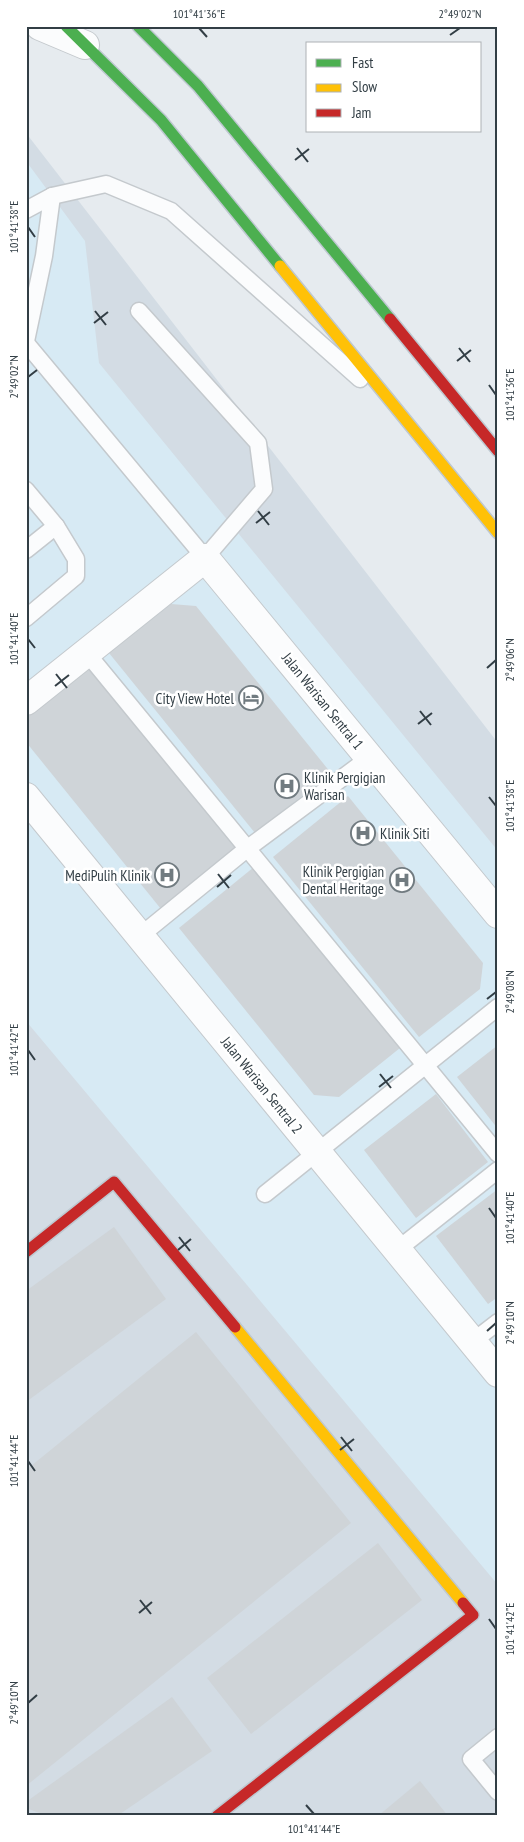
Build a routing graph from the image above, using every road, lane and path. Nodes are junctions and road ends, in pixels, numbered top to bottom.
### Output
1 (40, 26) edge
2 (138, 26) edge
3 (76, 35) edge
4 (52, 196) junction
5 (26, 210) edge
6 (139, 311) dead end
7 (26, 342) edge
8 (410, 424) junction
9 (498, 451) edge
10 (26, 490) edge
11 (56, 526) junction
12 (498, 533) edge
13 (26, 550) edge
14 (205, 558) junction
15 (26, 618) edge
16 (86, 652) junction
17 (26, 701) edge
18 (369, 758) junction
19 (26, 797) edge
20 (248, 848) junction
21 (498, 914) edge
22 (140, 936) junction
23 (498, 1007) edge
24 (426, 1065) junction
25 (316, 1152) junction
26 (498, 1154) edge
27 (498, 1170) edge
28 (264, 1194) dead end
29 (397, 1250) junction
30 (26, 1252) edge
31 (498, 1322) edge
32 (472, 1342) junction
33 (498, 1373) edge
34 (498, 1737) edge
35 (498, 1792) edge
36 (217, 1816) edge

1 - 3 street
2 - 9 main road
3 - 8 main road
4 - 5 lane
4 - 7 lane
4 - 8 lane
6 - 14 lane
7 - 14 lane
8 - 12 main road
10 - 11 lane
11 - 13 lane
11 - 15 lane
14 - 16 street
14 - 18 street, Jalan Warisan Sentral 1
16 - 17 street
16 - 20 lane
18 - 20 lane
18 - 21 street, Jalan Warisan Sentral 1
19 - 22 street, Jalan Warisan Sentral 2
20 - 22 lane
20 - 24 lane
22 - 25 street, Jalan Warisan Sentral 2
23 - 24 lane
24 - 25 lane
24 - 26 lane
25 - 28 lane
25 - 29 street, Jalan Warisan Sentral 2
27 - 29 lane
29 - 32 street, Jalan Warisan Sentral 2
30 - 36 main road
31 - 32 lane
32 - 33 street, Jalan Warisan Sentral 2
34 - 35 lane

